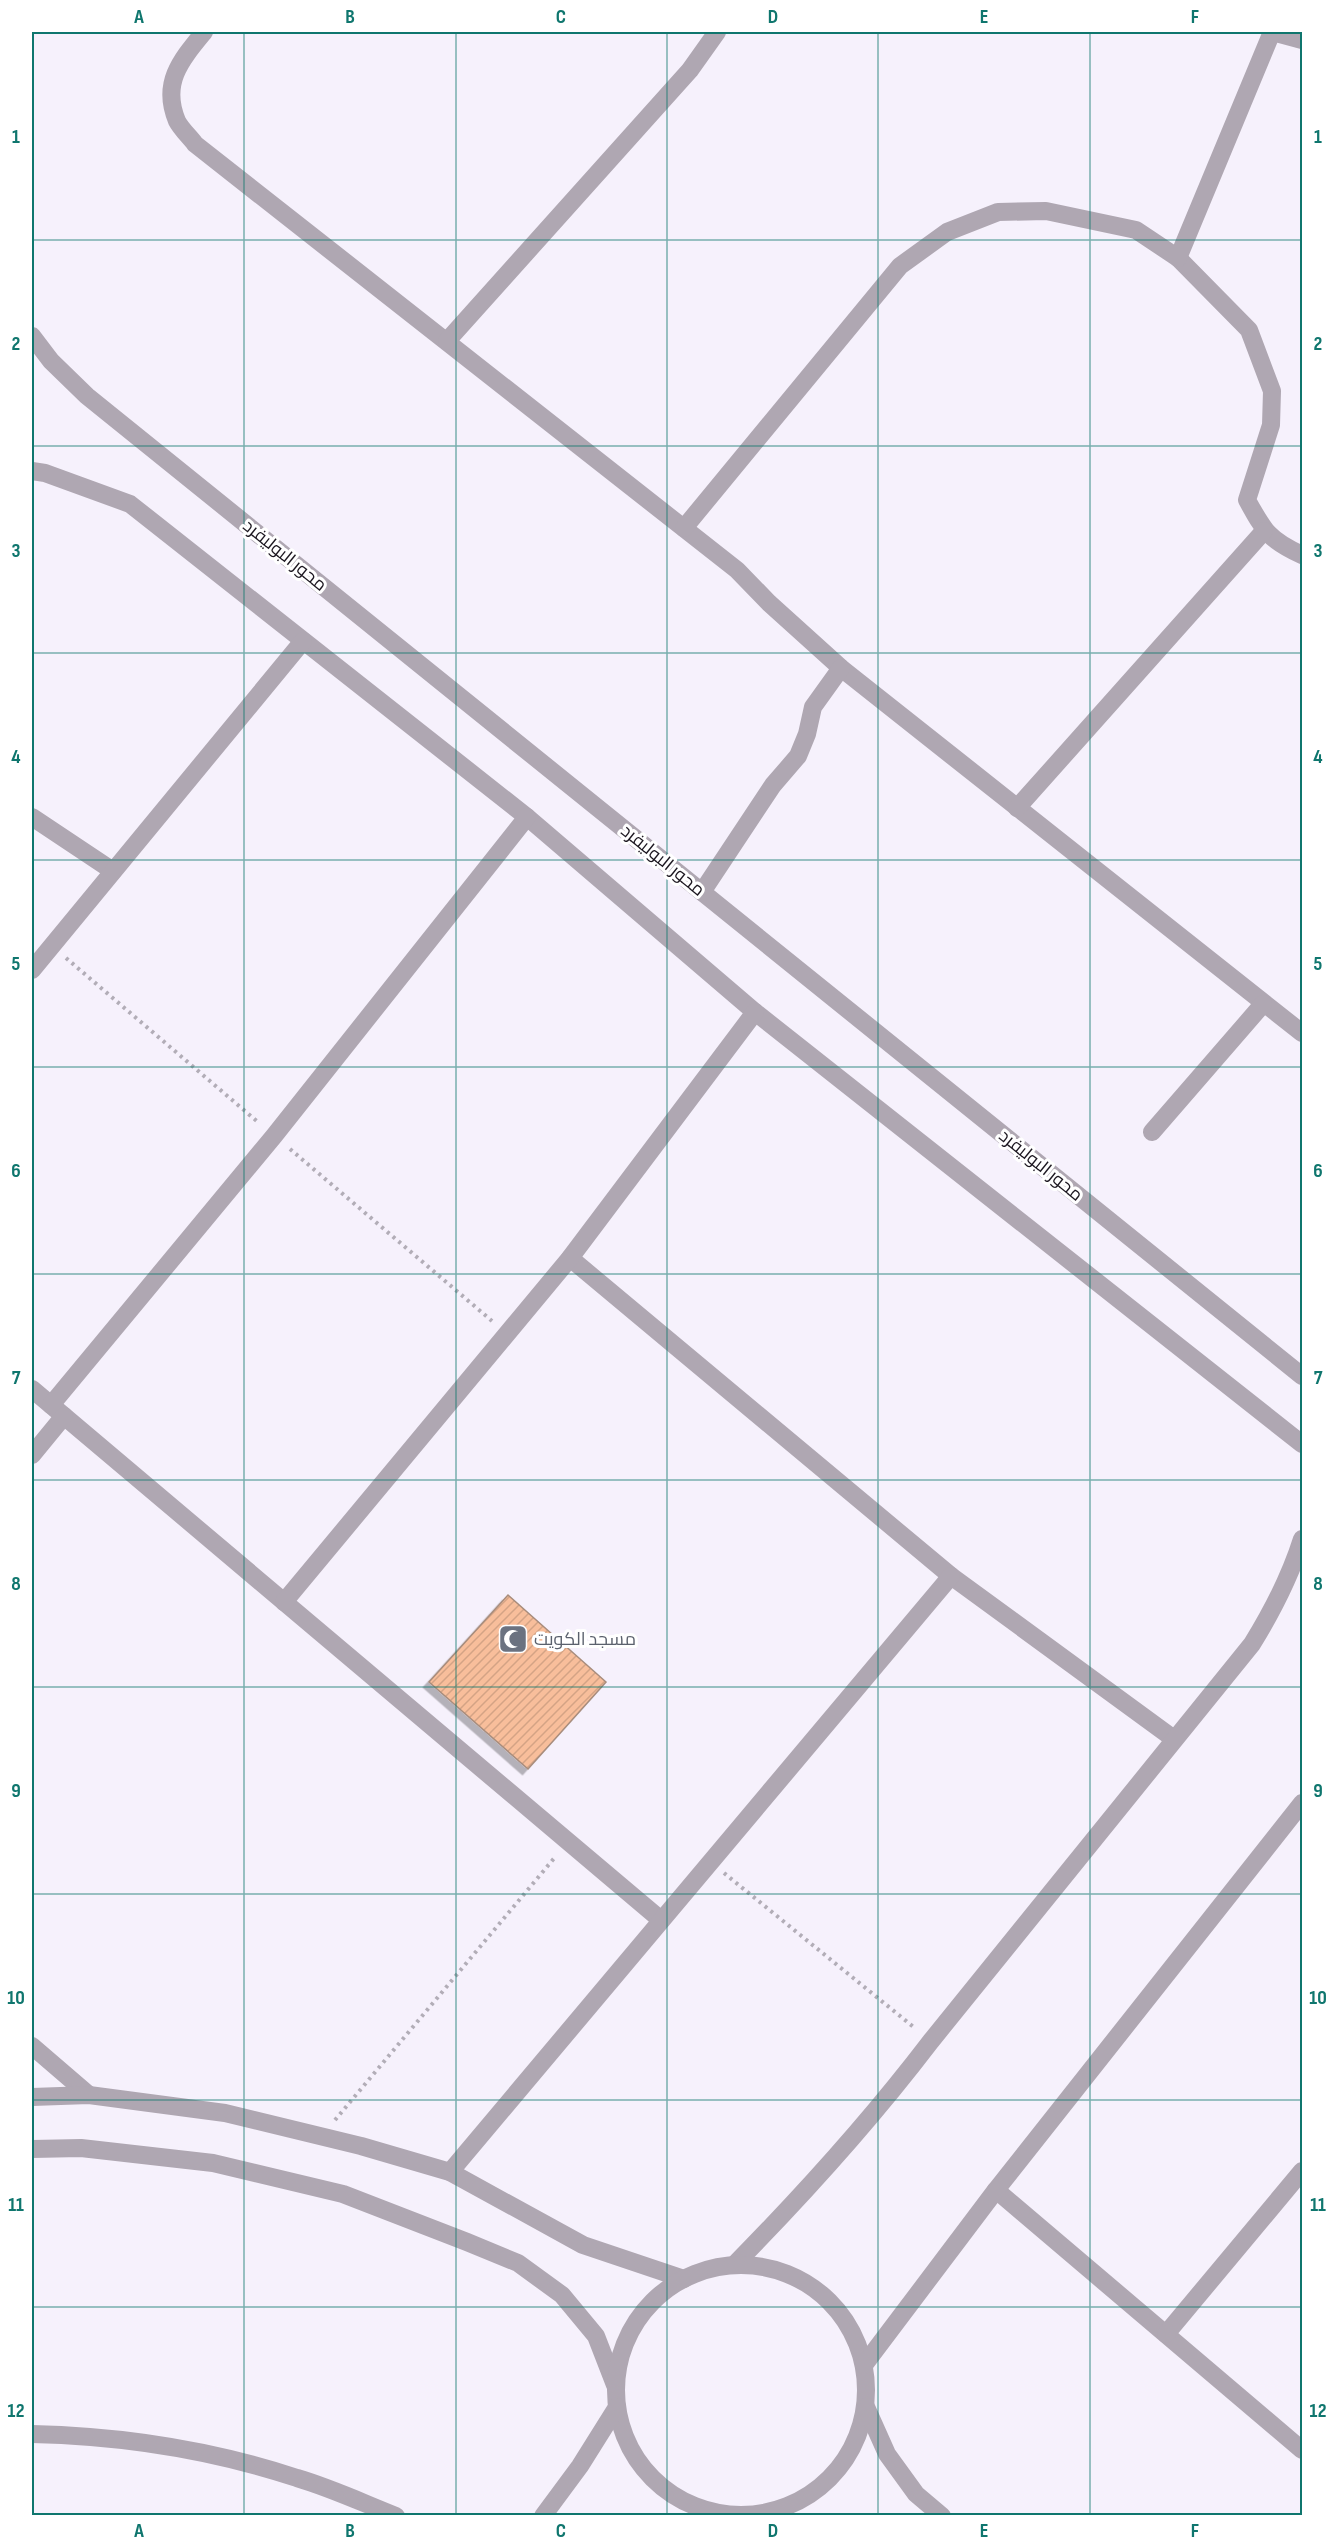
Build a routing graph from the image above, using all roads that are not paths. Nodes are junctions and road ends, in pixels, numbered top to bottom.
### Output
1 (204, 32) edge
2 (717, 32) edge
3 (1272, 32) edge
4 (1302, 40) edge
5 (1178, 258) junction
6 (32, 336) edge
7 (447, 341) junction
8 (32, 471) edge
9 (684, 528) junction
10 (1264, 531) junction
11 (1302, 555) edge
12 (303, 641) junction
13 (841, 668) junction
14 (1017, 808) junction
15 (32, 817) edge
16 (527, 817) junction
17 (113, 871) junction
18 (702, 892) junction
19 (32, 970) edge
20 (1263, 1004) junction
21 (755, 1012) junction
22 (1302, 1033) edge
23 (1152, 1132) dead end
24 (570, 1258) junction
25 (1302, 1376) edge
26 (32, 1389) edge
27 (58, 1410) junction
28 (1302, 1444) edge
29 (32, 1455) edge
30 (1302, 1539) edge
31 (951, 1576) junction
32 (284, 1602) junction
33 (1174, 1739) junction
34 (1299, 1815) edge
35 (661, 1920) junction
36 (32, 2046) edge
37 (89, 2095) junction
38 (32, 2097) edge
39 (32, 2149) edge
40 (1302, 2171) edge
41 (450, 2172) junction
42 (996, 2190) junction
43 (734, 2265) junction
44 (684, 2279) junction
45 (1166, 2334) junction
46 (864, 2365) junction
47 (616, 2385) junction
48 (616, 2407) junction
49 (866, 2408) junction
50 (32, 2434) edge
51 (1302, 2450) edge
52 (774, 2514) edge
53 (737, 2515) edge
54 (396, 2516) edge
55 (543, 2516) edge
56 (942, 2516) edge

1 - 7 street
2 - 7 street
3 - 4 street
3 - 5 street
5 - 9 street
5 - 10 street
6 - 18 street, محور البوليفرد
7 - 9 street
8 - 12 street
9 - 13 street
10 - 11 street
10 - 14 street
12 - 16 street
12 - 17 street
13 - 14 street
13 - 18 street
14 - 20 street
15 - 17 street
16 - 21 street
16 - 27 street
17 - 19 street
18 - 25 street, محور البوليفرد
20 - 22 street
20 - 23 street
21 - 24 street
21 - 28 street
24 - 31 street
24 - 32 street
26 - 27 street
27 - 29 street
27 - 32 street
30 - 33 street
31 - 33 street
31 - 35 street
32 - 35 street
33 - 43 street
34 - 42 street
35 - 41 street
36 - 37 street
37 - 38 street
37 - 41 street
39 - 47 street
40 - 45 street
41 - 44 street
42 - 45 street
42 - 46 street
43 - 44 street
43 - 46 street
44 - 47 street
45 - 51 street
46 - 49 street
47 - 48 street
48 - 53 street
48 - 55 street
49 - 52 street
49 - 56 street
50 - 54 street
52 - 53 street

